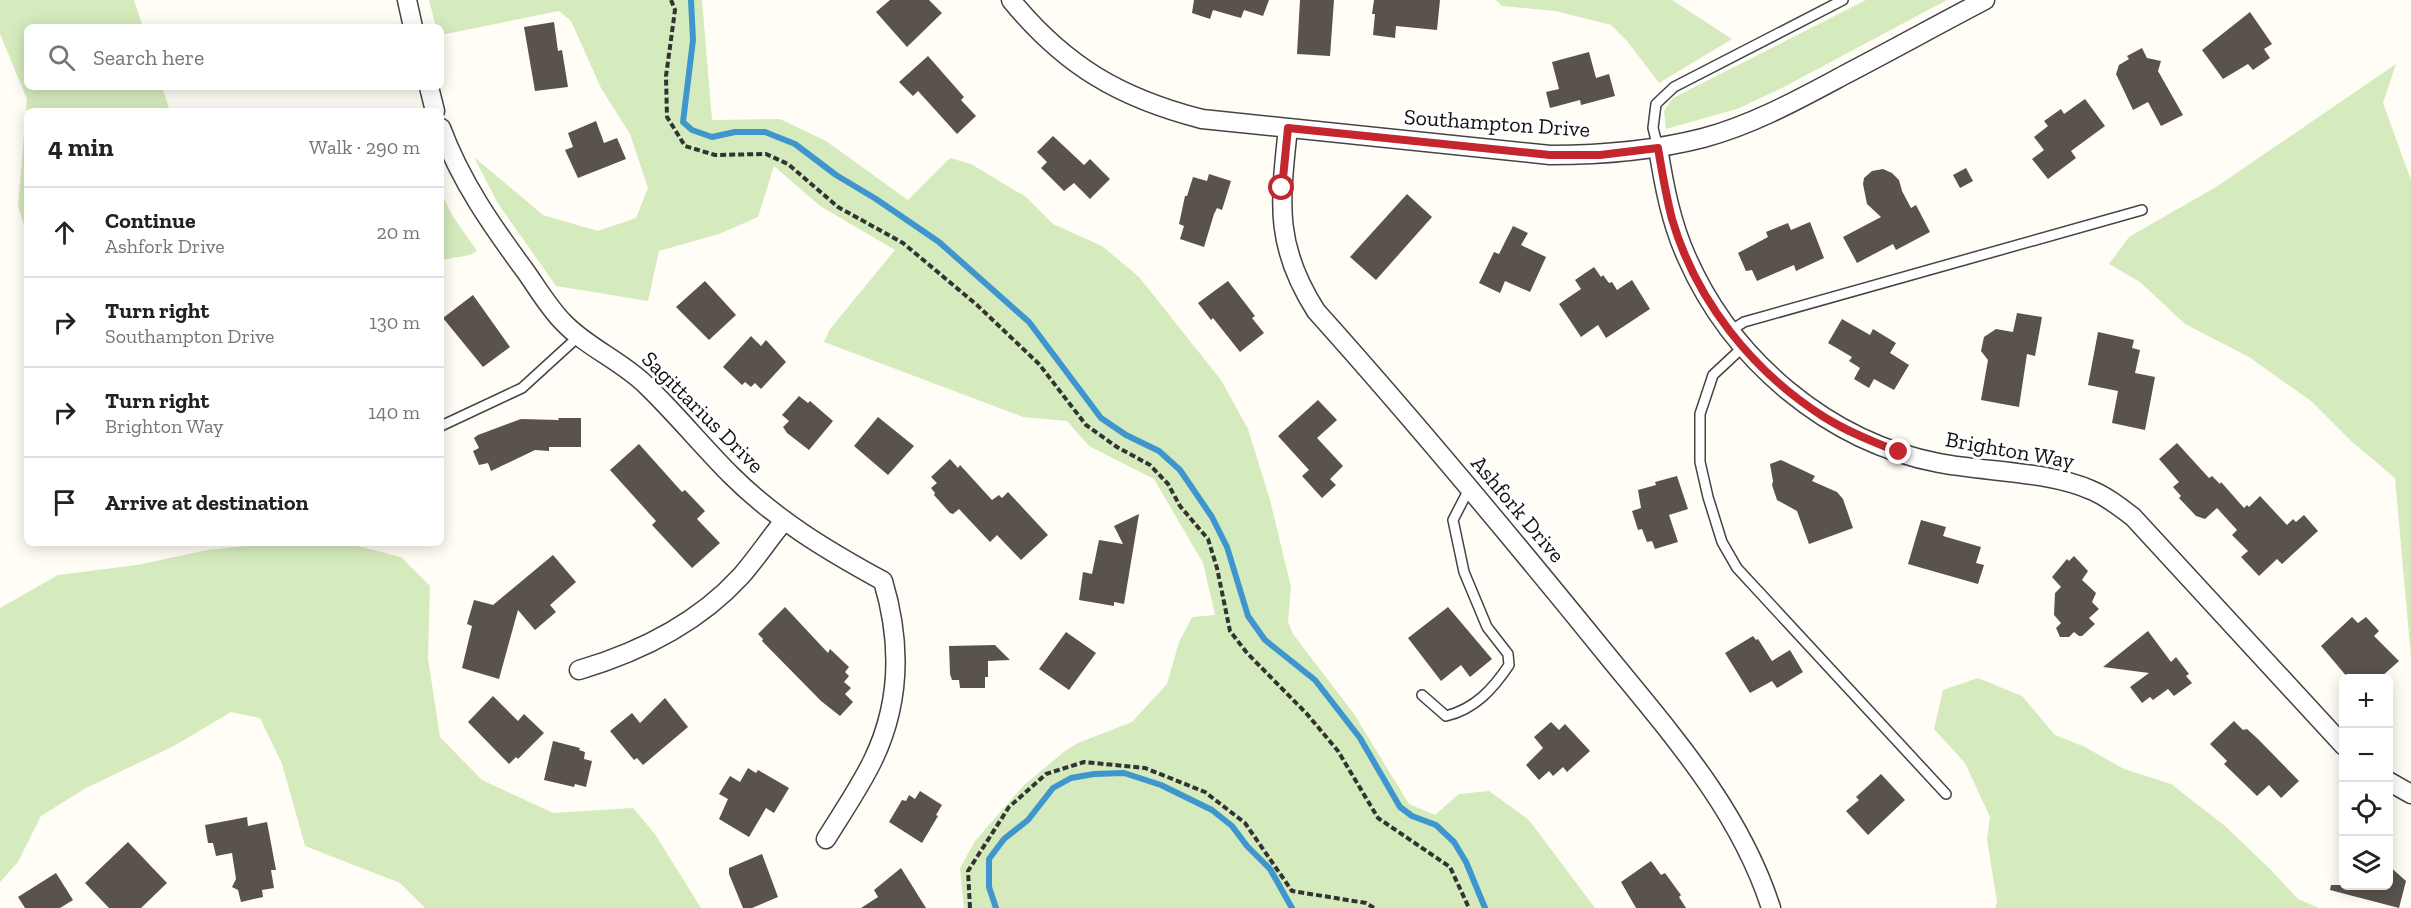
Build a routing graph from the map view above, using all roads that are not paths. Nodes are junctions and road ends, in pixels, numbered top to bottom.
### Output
1 (407, 0) edge
2 (1011, 0) edge
3 (1843, 0) edge
4 (1985, 0) edge
5 (413, 24) edge
6 (430, 90) edge
7 (434, 108) edge
8 (1288, 128) junction
9 (444, 136) edge
10 (1658, 148) junction
11 (2142, 210) dead end
12 (1730, 331) junction
13 (579, 336) junction
14 (1743, 347) junction
15 (444, 425) edge
16 (1470, 487) junction
17 (784, 521) junction
18 (579, 670) dead end
19 (1422, 695) dead end
20 (2339, 742) edge
21 (2390, 782) edge
22 (1946, 794) dead end
23 (2411, 794) edge
24 (826, 839) dead end
25 (1771, 908) edge

1 - 5 street
2 - 8 street, Southampton Drive
3 - 10 lane
4 - 10 street, Southampton Drive
6 - 7 street
8 - 10 street, Southampton Drive
8 - 16 street, Ashfork Drive
9 - 13 street, Sagittarius Drive
10 - 12 street, Brighton Way
11 - 12 lane
12 - 14 street, Brighton Way
13 - 15 lane
13 - 17 street, Sagittarius Drive
14 - 20 street, Brighton Way
14 - 22 lane
16 - 19 lane
16 - 25 street, Ashfork Drive
17 - 18 street
17 - 24 street, Sagittarius Drive
21 - 23 street

